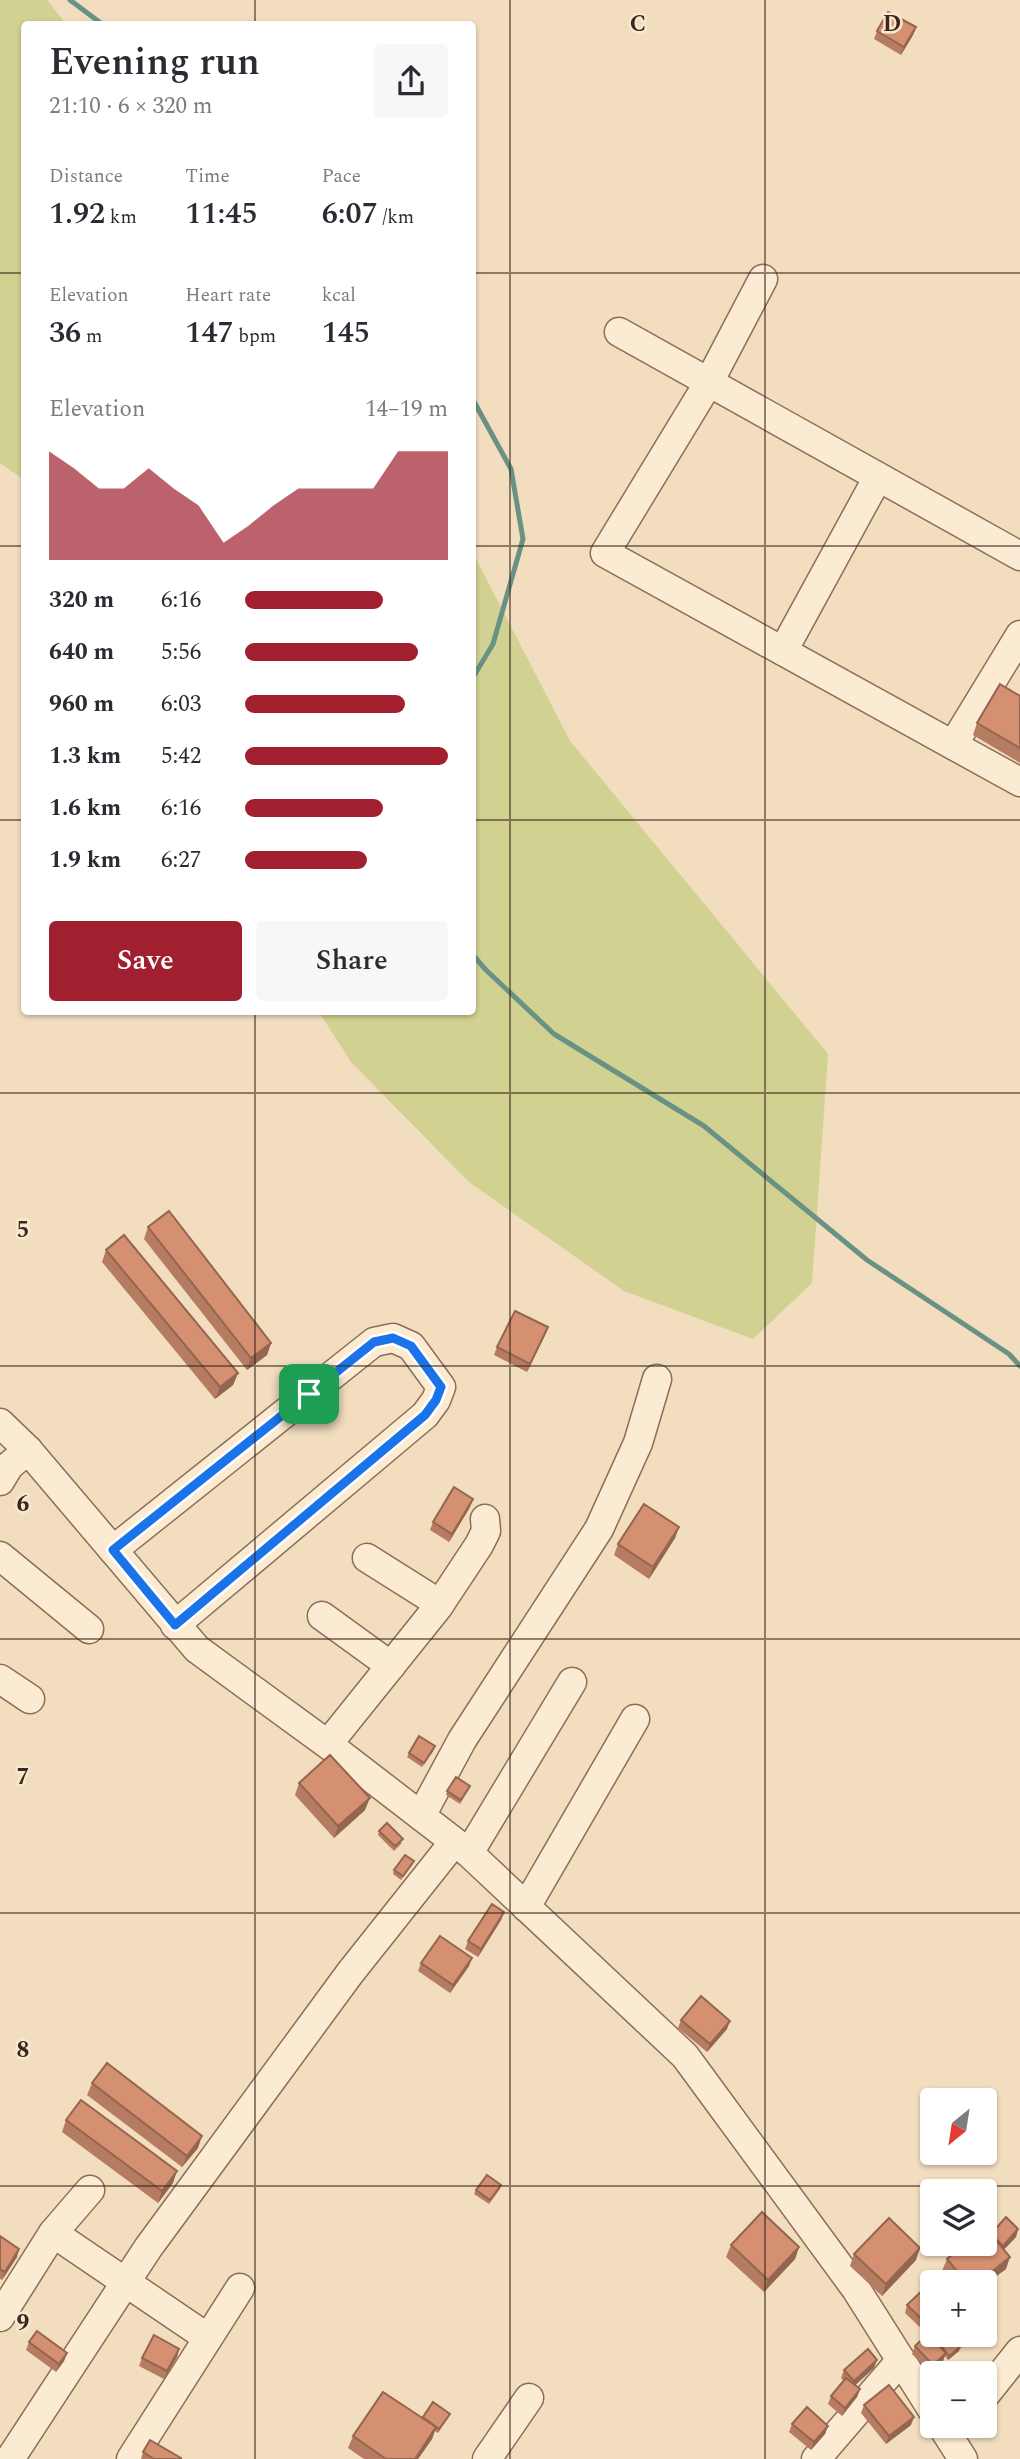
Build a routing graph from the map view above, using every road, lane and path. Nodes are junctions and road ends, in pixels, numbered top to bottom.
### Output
1 (763, 279) dead end
2 (619, 332) dead end
3 (709, 382) junction
4 (878, 477) junction
5 (1020, 556) edge
6 (1020, 635) edge
7 (783, 651) junction
8 (953, 746) junction
9 (1020, 782) edge
10 (657, 1379) dead end
11 (0, 1423) edge
12 (9, 1464) edge
13 (485, 1519) dead end
14 (113, 1550) junction
15 (0, 1556) edge
16 (367, 1558) dead end
17 (440, 1604) junction
18 (322, 1616) dead end
19 (175, 1625) junction
20 (89, 1629) dead end
21 (391, 1666) junction
22 (0, 1679) edge
23 (572, 1682) dead end
24 (30, 1699) dead end
25 (635, 1719) dead end
26 (328, 1744) junction
27 (421, 1816) junction
28 (461, 1848) junction
29 (526, 1907) junction
30 (90, 2190) dead end
31 (53, 2234) junction
32 (126, 2282) junction
33 (240, 2288) dead end
34 (0, 2317) edge
35 (208, 2338) junction
36 (1020, 2351) edge
37 (901, 2360) junction
38 (997, 2380) edge
39 (920, 2390) edge
40 (528, 2398) dead end
41 (10, 2459) edge
42 (131, 2459) edge
43 (487, 2459) edge
44 (816, 2459) edge

1 - 3 street
2 - 3 street
3 - 4 street
3 - 7 street
4 - 5 street
4 - 7 street
6 - 8 street
7 - 8 street
8 - 9 street
10 - 27 street
11 - 12 street
12 - 14 street
13 - 17 street
14 - 19 street
14 - 19 street
15 - 20 street
16 - 17 street
17 - 21 street
18 - 21 street
19 - 26 street
21 - 26 street
22 - 24 street
23 - 28 street
25 - 29 street
26 - 27 street
27 - 28 street
28 - 29 street
28 - 32 street
29 - 37 street
30 - 31 street
31 - 32 street
31 - 34 street
32 - 35 street
32 - 41 street
33 - 35 street
35 - 42 street
36 - 38 street
37 - 39 street
37 - 44 street
40 - 43 street

